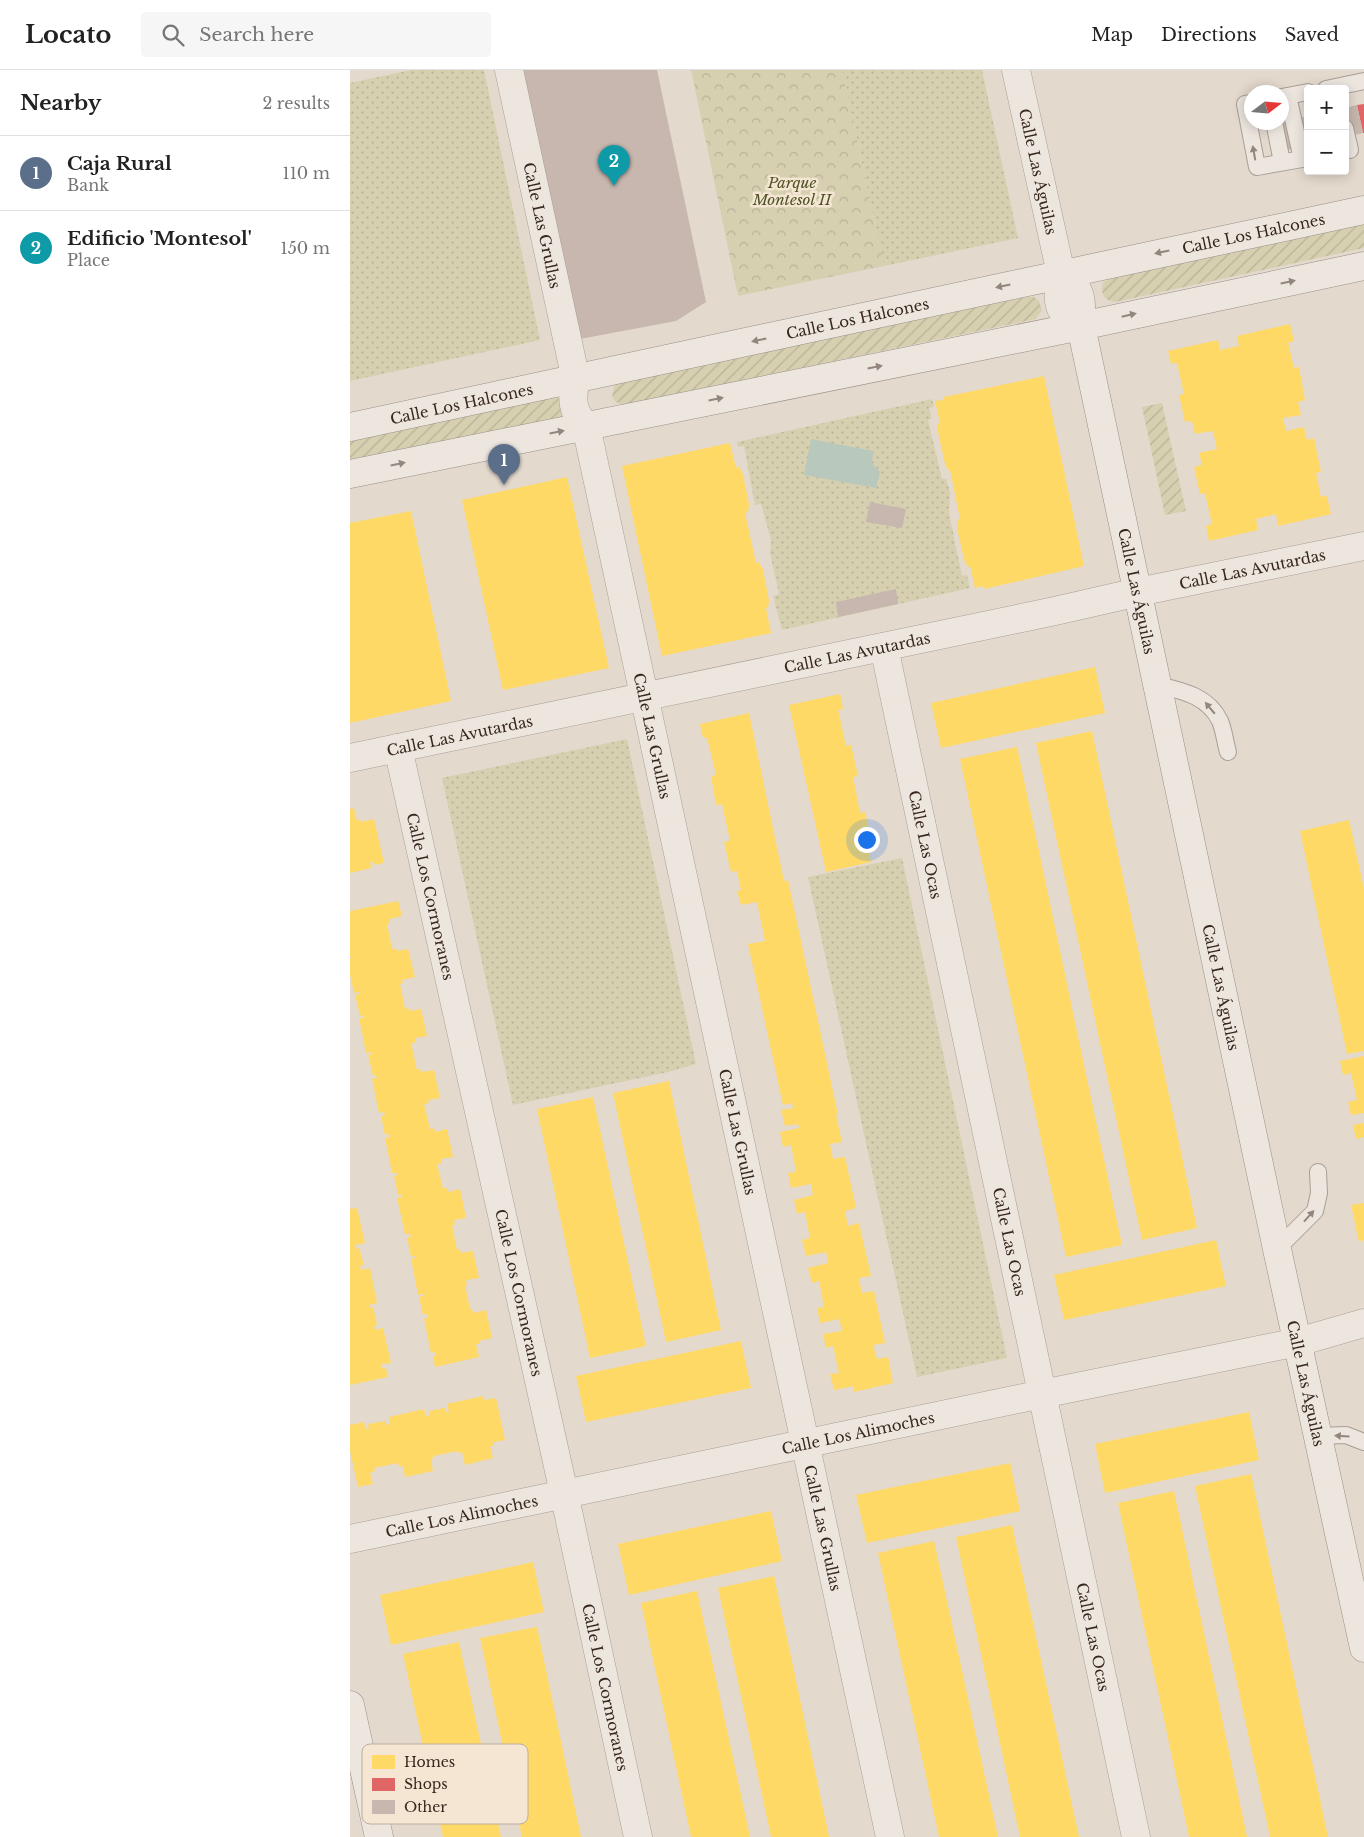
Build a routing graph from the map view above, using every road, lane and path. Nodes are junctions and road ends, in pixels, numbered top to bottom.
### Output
1 (509, 70) edge
2 (1016, 70) edge
3 (1364, 81) edge
4 (1346, 85) edge
5 (1304, 93) edge
6 (1289, 95) edge
7 (1289, 108) edge
8 (1250, 130) edge
9 (1276, 130) edge
10 (1346, 130) edge
11 (1353, 150) edge
12 (1304, 155) edge
13 (1304, 158) edge
14 (1282, 162) junction
15 (1364, 210) edge
16 (1364, 266) edge
17 (1061, 274) junction
18 (1081, 326) junction
19 (576, 380) junction
20 (586, 426) junction
21 (350, 427) edge
22 (350, 474) edge
23 (1364, 546) edge
24 (1138, 592) junction
25 (884, 647) junction
26 (1158, 685) junction
27 (644, 696) junction
28 (398, 748) junction
29 (1228, 752) dead end
30 (350, 758) edge
31 (1318, 1172) dead end
32 (1277, 1248) junction
33 (1364, 1323) edge
34 (1298, 1342) junction
35 (1042, 1394) junction
36 (1318, 1436) junction
37 (1364, 1442) edge
38 (805, 1444) junction
39 (564, 1493) junction
40 (350, 1539) edge
41 (1364, 1648) edge
42 (350, 1705) edge
43 (362, 1762) edge
44 (375, 1824) edge
45 (378, 1837) edge
46 (638, 1837) edge
47 (890, 1837) edge
48 (1136, 1837) edge

1 - 19 street, Calle Las Grullas
2 - 17 street, Calle Las Águilas
3 - 4 lane
5 - 6 lane
7 - 12 lane
14 -> 8 lane
9 - 14 lane
10 - 11 lane
13 - 14 lane
15 -> 17 street, Calle Los Halcones
18 -> 16 street
17 - 18 street, Calle Las Águilas
17 -> 19 street, Calle Los Halcones
20 -> 18 street
18 - 24 street, Calle Las Águilas
19 - 20 street, Calle Las Grullas
19 - 21 street, Calle Los Halcones
22 -> 20 street
20 - 27 street, Calle Las Grullas
23 - 24 street, Calle Las Avutardas
24 - 25 street, Calle Las Avutardas
24 - 26 street, Calle Las Águilas
25 - 27 street, Calle Las Avutardas
25 - 35 street, Calle Las Ocas
29 -> 26 lane
26 - 32 street, Calle Las Águilas
27 - 28 street, Calle Las Avutardas
27 - 38 street, Calle Las Grullas
28 - 30 street, Calle Las Avutardas
28 - 39 street, Calle Los Cormoranes
32 -> 31 lane
32 - 34 street, Calle Las Águilas
33 - 34 street, Calle Los Alimoches
34 - 35 street, Calle Los Alimoches
34 - 36 street, Calle Las Águilas
35 - 38 street, Calle Los Alimoches
35 - 48 street, Calle Las Ocas
37 -> 36 lane
36 - 41 street, Calle Las Águilas
38 - 39 street, Calle Los Alimoches
38 - 47 street, Calle Las Grullas
39 - 40 street, Calle Los Alimoches
39 - 46 street, Calle Los Cormoranes
42 - 43 street
44 - 45 street

